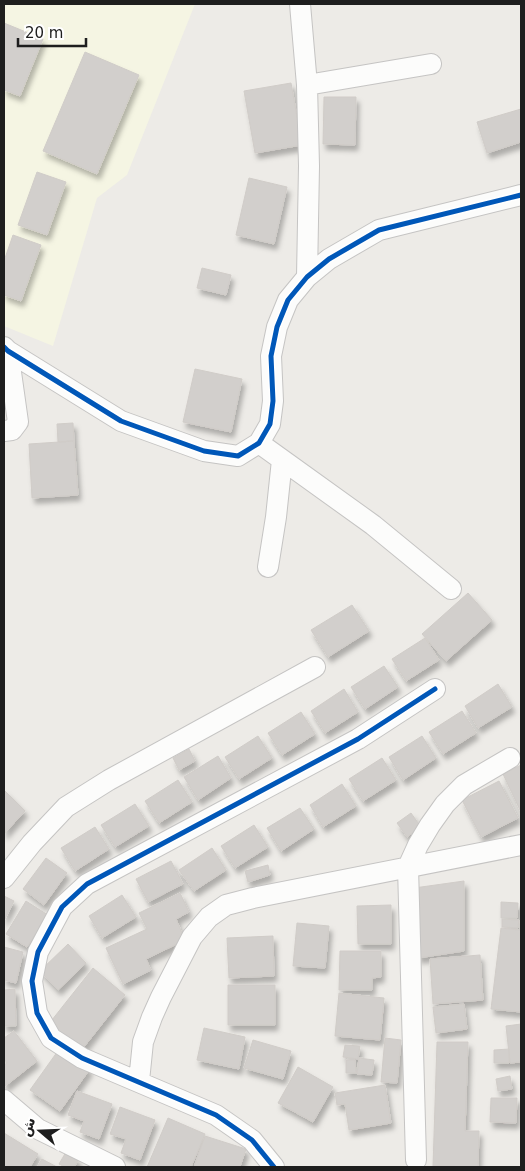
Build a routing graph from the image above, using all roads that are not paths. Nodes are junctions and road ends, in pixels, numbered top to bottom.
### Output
1 (300, 4) edge
2 (431, 64) dead end
3 (307, 85) junction
4 (521, 195) edge
5 (307, 277) junction
6 (6, 349) edge
7 (4, 431) edge
8 (258, 443) junction
9 (282, 460) junction
10 (268, 567) dead end
11 (451, 589) dead end
12 (316, 667) dead end
13 (435, 689) dead end
14 (510, 758) dead end
15 (521, 845) edge
16 (408, 867) junction
17 (4, 878) edge
18 (139, 1081) junction
19 (4, 1100) edge
20 (416, 1160) dead end
21 (115, 1167) edge
22 (274, 1167) edge

1 - 3 street
2 - 3 street
3 - 5 street
4 - 5 street
5 - 8 street
6 - 7 street
6 - 8 street
8 - 9 street
9 - 10 street
9 - 11 street
12 - 17 street
13 - 18 street
14 - 16 street
15 - 16 street
16 - 18 street
16 - 20 street
18 - 22 street
19 - 21 street

